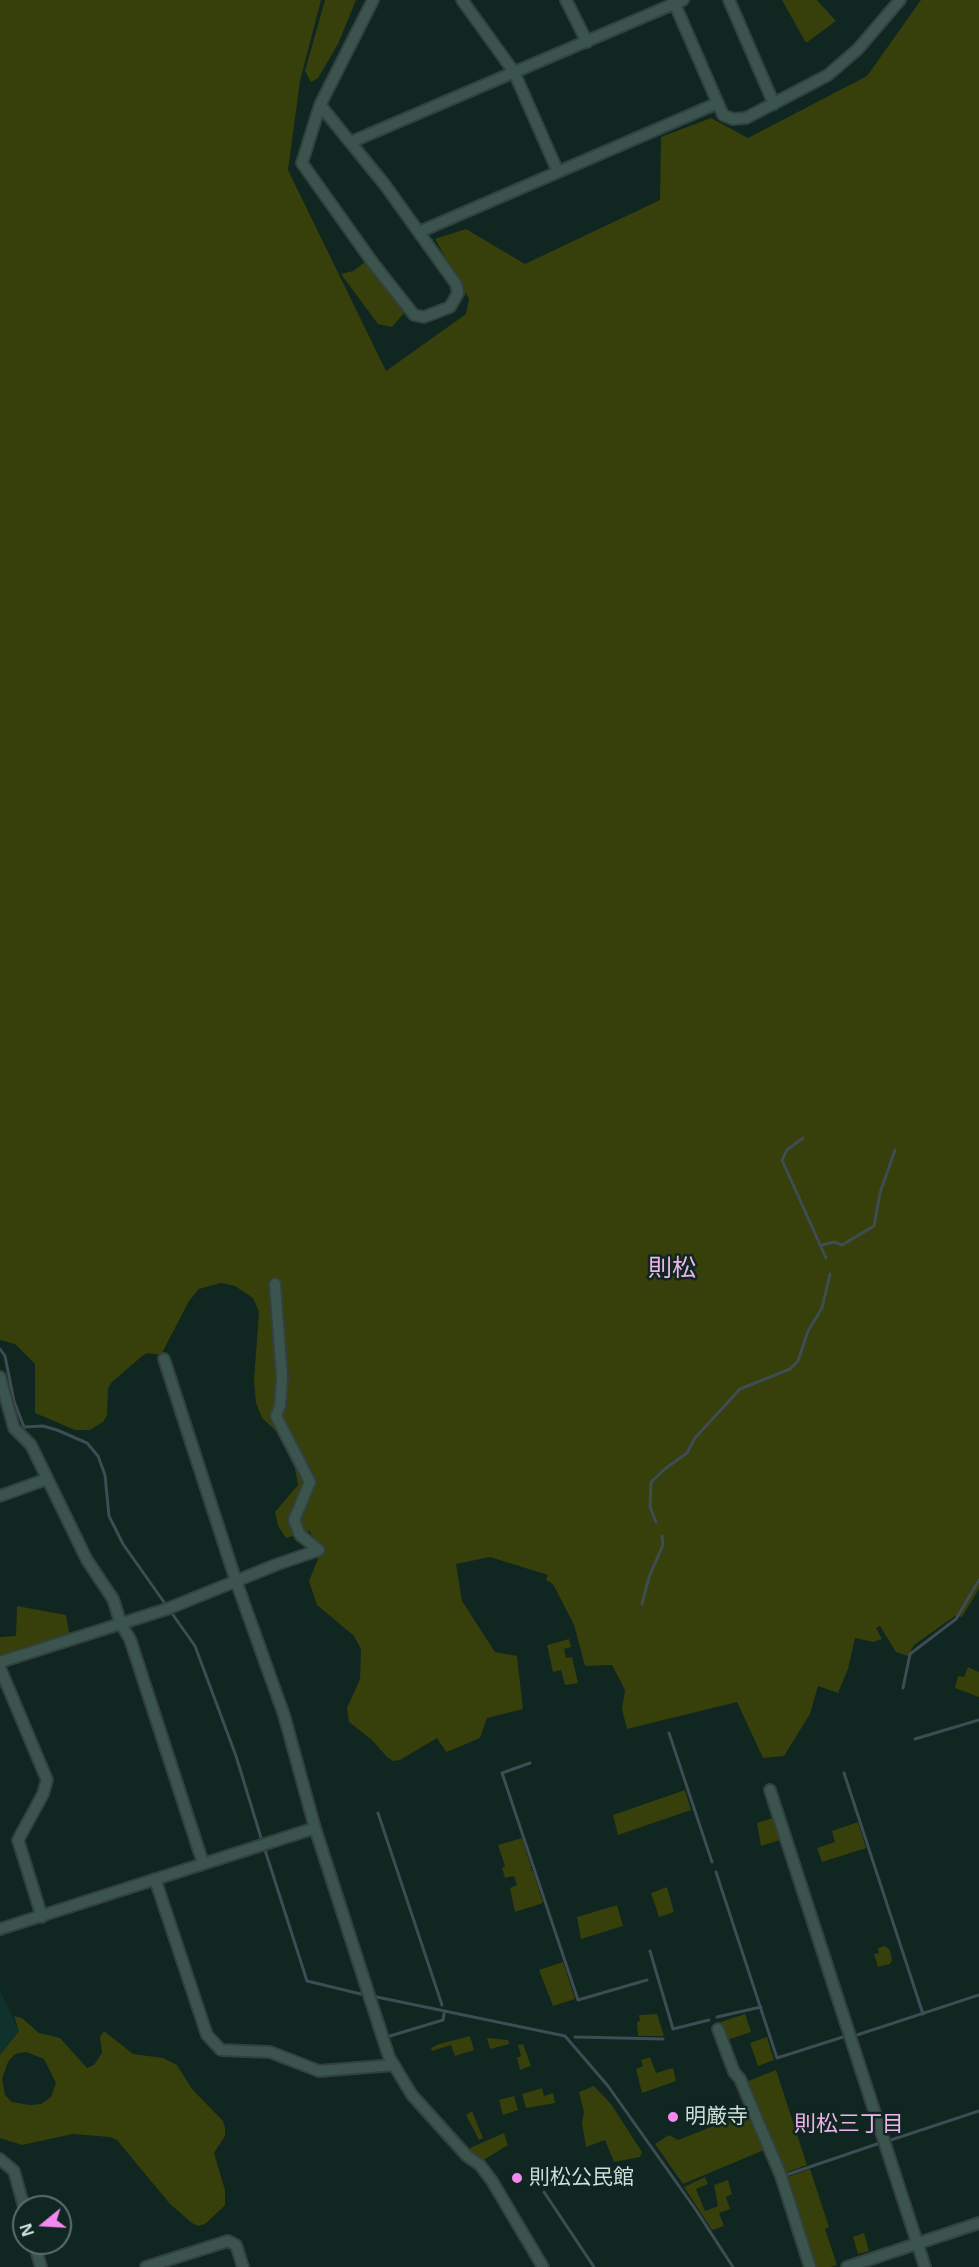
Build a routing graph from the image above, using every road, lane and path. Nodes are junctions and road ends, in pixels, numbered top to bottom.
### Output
1 (373, 0) edge
2 (462, 0) edge
3 (566, 0) edge
4 (729, 0) edge
5 (677, 1) edge
6 (898, 1) edge
7 (587, 42) junction
8 (514, 72) junction
9 (718, 103) junction
10 (774, 104) junction
11 (320, 105) junction
12 (351, 141) junction
13 (558, 172) junction
14 (419, 232) junction
15 (275, 1284) dead end
16 (164, 1359) dead end
17 (0, 1377) edge
18 (47, 1479) junction
19 (0, 1496) edge
20 (236, 1581) junction
21 (121, 1624) junction
22 (0, 1662) edge
23 (0, 1668) edge
24 (770, 1790) dead end
25 (315, 1828) junction
26 (203, 1863) junction
27 (155, 1879) junction
28 (42, 1917) junction
29 (0, 1929) edge
30 (718, 2029) dead end
31 (394, 2065) junction
32 (0, 2159) edge
33 (21, 2195) edge
34 (979, 2223) edge
35 (917, 2244) junction
36 (146, 2267) edge
37 (243, 2267) edge
38 (543, 2267) edge
39 (810, 2267) edge
40 (847, 2267) edge
41 (925, 2267) edge

1 - 11 street
2 - 8 street
3 - 7 street
4 - 10 street
5 - 7 street
5 - 9 street
6 - 10 street
7 - 8 street
8 - 12 street
8 - 13 street
9 - 10 street
9 - 13 street
11 - 12 street
11 - 14 street
12 - 14 street
13 - 14 street
15 - 20 street
16 - 20 street
17 - 18 street
18 - 19 street
18 - 21 street
20 - 21 street
20 - 25 street
21 - 22 street
21 - 26 street
23 - 28 street
24 - 35 street
25 - 26 street
25 - 31 street
26 - 27 street
27 - 28 street
27 - 31 street
28 - 29 street
30 - 39 street
31 - 38 street
32 - 33 street
34 - 35 street
35 - 40 street
35 - 41 street
36 - 37 street

